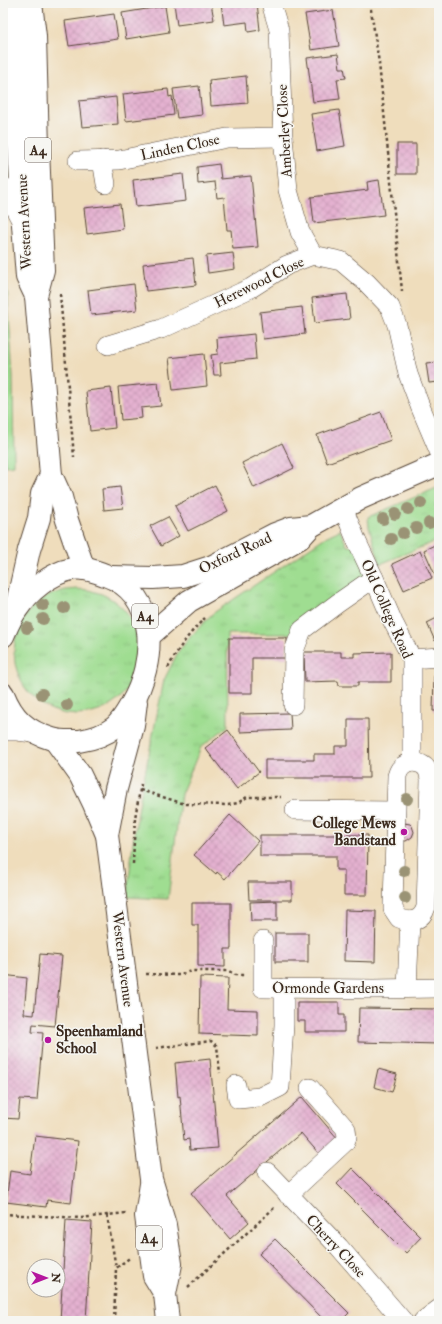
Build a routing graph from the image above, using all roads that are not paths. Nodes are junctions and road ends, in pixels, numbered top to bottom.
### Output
1 (18, 3) edge
2 (31, 3) edge
3 (271, 3) edge
4 (17, 105) junction
5 (3, 126) edge
6 (283, 137) junction
7 (102, 160) junction
8 (78, 161) dead end
9 (106, 184) dead end
10 (3, 186) edge
11 (23, 225) junction
12 (313, 255) junction
13 (36, 296) junction
14 (108, 345) dead end
15 (439, 451) edge
16 (439, 464) edge
17 (51, 475) junction
18 (343, 508) junction
19 (311, 526) junction
20 (84, 569) junction
21 (111, 577) junction
22 (374, 578) junction
23 (16, 609) junction
24 (3, 636) edge
25 (149, 636) junction
26 (439, 657) edge
27 (412, 659) junction
28 (3, 694) edge
29 (137, 695) junction
30 (294, 704) dead end
31 (3, 731) edge
32 (33, 733) junction
33 (55, 740) junction
34 (412, 762) junction
35 (296, 810) road end
36 (395, 811) junction
37 (434, 811) edge
38 (107, 835) junction
39 (410, 921) junction
40 (263, 941) dead end
41 (284, 988) junction
42 (407, 988) junction
43 (439, 988) edge
44 (236, 1085) road end
45 (310, 1088) dead end
46 (267, 1172) dead end
47 (288, 1195) junction
48 (439, 1309) edge
49 (168, 1321) edge
50 (403, 1321) edge
51 (423, 1321) edge

1 - 4 main road, Western Avenue / A4
2 - 13 main road, Western Avenue / A4
3 - 6 street, Amberley Close
4 - 5 street
4 - 11 main road, Western Avenue / A4
6 - 7 street, Linden Close
6 - 12 street, Amberley Close
7 - 8 street, Linden Close
7 - 9 street
10 - 11 street
11 - 13 main road, Western Avenue / A4
12 - 14 street, Herewood Close
12 - 15 street, Herewood Close
13 - 17 main road, Western Avenue / A4
16 - 18 main road, Oxford Road
17 - 20 main road, Western Avenue / A4
17 - 23 main road, A4
18 - 19 main road, Oxford Road
18 - 22 street, Old College Road
19 - 21 main road, Oxford Road
19 - 25 main road, Oxford Road
20 - 21 main road, A4
20 - 23 main road, A4
21 - 25 main road, A4
22 - 27 street, Old College Road
22 - 30 street
23 - 24 main road, A4
25 - 29 main road, A4
26 - 27 street
27 - 34 street, Old College Road
28 - 32 main road, A4
29 - 33 main road, A4
29 - 38 main road, Western Avenue / A4
31 - 32 street
32 - 33 main road, A4
33 - 38 main road, Western Avenue / A4
34 - 36 street
34 - 37 street
35 - 36 street
36 - 39 street
37 - 39 street
38 - 49 main road, Western Avenue / A4
39 - 42 street
40 - 41 street, Ormonde Gardens
41 - 42 street, Ormonde Gardens
41 - 44 street
42 - 43 street, Ormonde Gardens
45 - 47 street
46 - 47 street, Cherry Close
47 - 50 street, Cherry Close
48 - 51 street

